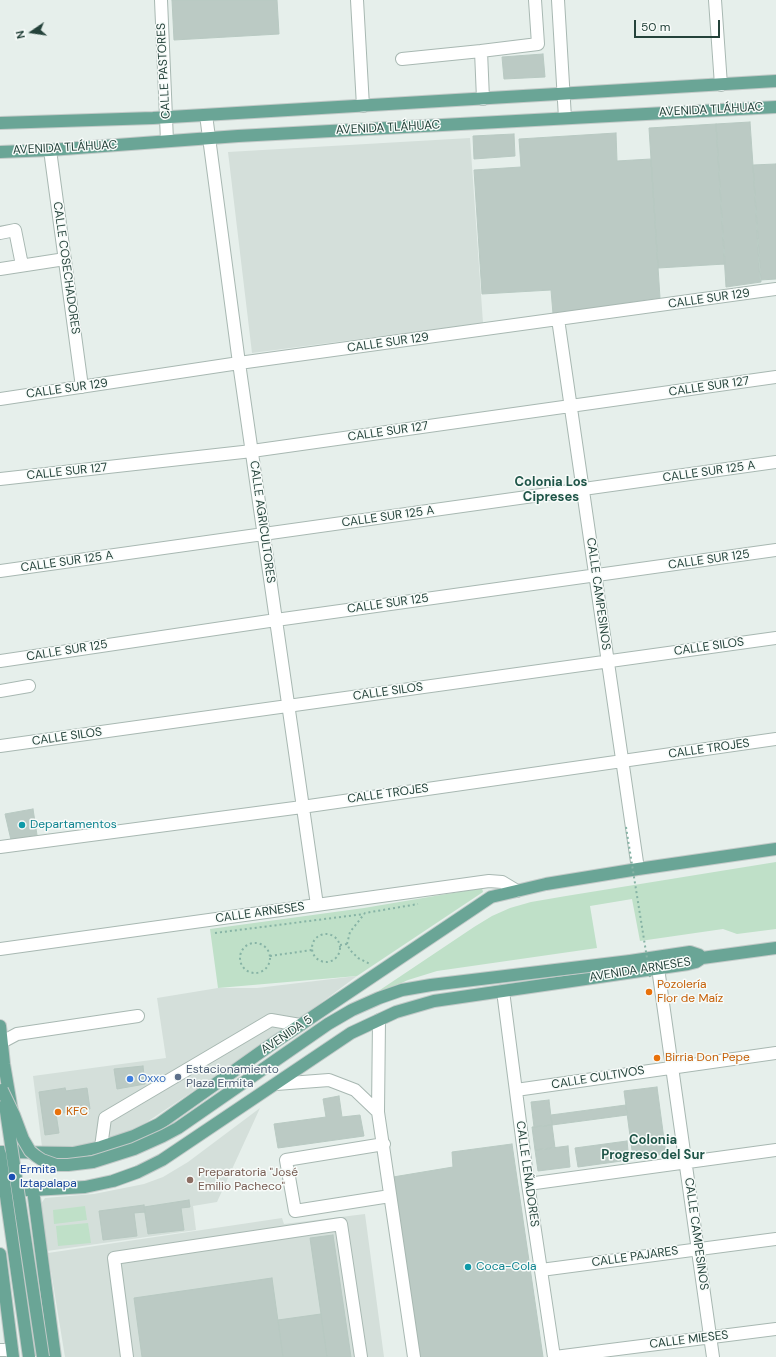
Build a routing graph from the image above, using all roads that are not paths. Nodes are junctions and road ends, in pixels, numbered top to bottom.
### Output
1 (161, 0) edge
2 (357, 0) edge
3 (535, 0) edge
4 (558, 0) edge
5 (715, 0) edge
6 (481, 51) junction
7 (402, 59) dead end
8 (776, 81) edge
9 (721, 85) junction
10 (564, 94) junction
11 (483, 99) junction
12 (363, 106) junction
13 (776, 107) edge
14 (206, 115) junction
15 (167, 117) junction
16 (565, 118) junction
17 (0, 123) edge
18 (208, 138) junction
19 (167, 141) junction
20 (50, 150) junction
21 (0, 152) edge
22 (0, 233) edge
23 (65, 259) junction
24 (22, 266) junction
25 (0, 269) edge
26 (776, 289) edge
27 (558, 319) junction
28 (239, 363) junction
29 (776, 377) edge
30 (82, 386) junction
31 (0, 399) edge
32 (571, 406) junction
33 (252, 451) junction
34 (776, 462) edge
35 (0, 479) edge
36 (583, 489) junction
37 (264, 535) junction
38 (776, 550) edge
39 (0, 571) edge
40 (596, 576) junction
41 (276, 620) junction
42 (776, 638) edge
43 (0, 661) edge
44 (608, 661) junction
45 (29, 686) dead end
46 (0, 691) edge
47 (288, 706) junction
48 (776, 739) edge
49 (0, 746) edge
50 (623, 761) junction
51 (302, 807) junction
52 (0, 847) edge
53 (776, 849) edge
54 (638, 868) junction
55 (517, 891) junction
56 (317, 905) junction
57 (776, 948) edge
58 (0, 949) edge
59 (702, 958) junction
60 (654, 973) junction
61 (503, 991) junction
62 (138, 1016) dead end
63 (379, 1020) junction
64 (300, 1025) junction
65 (0, 1026) edge
66 (2, 1042) junction
67 (776, 1053) edge
68 (673, 1067) junction
69 (1, 1070) edge
70 (276, 1084) junction
71 (2, 1090) junction
72 (516, 1090) junction
73 (378, 1112) junction
74 (384, 1144) junction
75 (101, 1148) junction
76 (776, 1150) edge
77 (19, 1152) junction
78 (0, 1153) edge
79 (686, 1162) junction
80 (528, 1184) junction
81 (0, 1190) edge
82 (33, 1190) junction
83 (390, 1196) junction
84 (0, 1198) edge
85 (10, 1224) junction
86 (776, 1239) edge
87 (40, 1244) junction
88 (698, 1249) junction
89 (0, 1253) edge
90 (541, 1270) junction
91 (1, 1271) edge
92 (776, 1329) edge
93 (710, 1338) junction
94 (0, 1350) edge
95 (13, 1353) edge
96 (29, 1357) edge
97 (43, 1357) edge
98 (55, 1357) edge
99 (127, 1357) edge
100 (361, 1357) edge
101 (414, 1357) edge
102 (555, 1357) edge
103 (713, 1357) edge

1 - 15 street, CALLE PASTORES
2 - 12 street
3 - 6 street
4 - 10 street
5 - 9 street
6 - 7 street
6 - 11 street
8 - 9 main road, AVENIDA TLÁHUAC
9 - 10 main road, AVENIDA TLÁHUAC
10 - 11 main road, AVENIDA TLÁHUAC
10 - 16 street
11 - 12 main road, AVENIDA TLÁHUAC
12 - 14 main road, AVENIDA TLÁHUAC
13 - 16 main road, AVENIDA TLÁHUAC
14 - 15 main road, AVENIDA TLÁHUAC
14 - 18 street, CALLE AGRICULTORES
15 - 17 main road, AVENIDA TLÁHUAC
15 - 19 street, CALLE PASTORES
16 - 18 main road, AVENIDA TLÁHUAC
18 - 19 main road, AVENIDA TLÁHUAC
18 - 28 street, CALLE AGRICULTORES
19 - 20 main road, AVENIDA TLÁHUAC
20 - 21 main road, AVENIDA TLÁHUAC
20 - 23 street, CALLE COSECHADORES
22 - 24 street
23 - 24 street
23 - 30 street, CALLE COSECHADORES
24 - 25 street
26 - 27 street, CALLE SUR 129
27 - 28 street, CALLE SUR 129
27 - 32 street, CALLE CAMPESINOS
28 - 30 street, CALLE SUR 129
28 - 33 street, CALLE AGRICULTORES
29 - 32 street, CALLE SUR 127
30 - 31 street, CALLE SUR 129
32 - 33 street, CALLE SUR 127
32 - 36 street, CALLE CAMPESINOS
33 - 35 street, CALLE SUR 127
33 - 37 street, CALLE AGRICULTORES
34 - 36 street, CALLE SUR 125 A
36 - 37 street, CALLE SUR 125 A
36 - 40 street, CALLE CAMPESINOS
37 - 39 street, CALLE SUR 125 A
37 - 41 street, CALLE AGRICULTORES
38 - 40 street, CALLE SUR 125
40 - 41 street, CALLE SUR 125
40 - 44 street, CALLE CAMPESINOS
41 - 43 street, CALLE SUR 125
41 - 47 street, CALLE AGRICULTORES
42 - 44 street, CALLE SILOS
44 - 47 street, CALLE SILOS
44 - 50 street, CALLE CAMPESINOS
45 - 46 street
47 - 49 street, CALLE SILOS
47 - 51 street, CALLE AGRICULTORES
48 - 50 street, CALLE TROJES
50 - 51 street, CALLE TROJES
50 - 54 street, CALLE CAMPESINOS
51 - 52 street, CALLE TROJES
51 - 56 street, CALLE AGRICULTORES
53 - 54 main road
54 - 55 main road
55 - 56 street, CALLE ARNESES
55 - 64 main road, AVENIDA 5
56 - 58 street, CALLE ARNESES
57 - 59 main road, AVENIDA ARNESES
59 - 60 main road, AVENIDA ARNESES
59 - 71 main road, bridge
60 - 61 main road, AVENIDA ARNESES
60 - 68 street, CALLE CAMPESINOS
61 - 63 main road, AVENIDA ARNESES
61 - 72 street, CALLE LEÑADORES
62 - 66 street
63 - 70 main road, AVENIDA ARNESES
63 - 73 street
64 - 75 main road, AVENIDA 5
64 - 75 street
65 - 66 main road
66 - 69 main road
67 - 68 street, CALLE CULTIVOS
68 - 72 street, CALLE CULTIVOS
68 - 79 street, CALLE CAMPESINOS
69 - 71 main road
69 - 77 main road
70 - 73 street
70 - 82 main road
71 - 97 main road, bridge
72 - 80 street, CALLE LEÑADORES
73 - 74 street
74 - 83 street
74 - 83 street
75 - 77 main road, AVENIDA 5
76 - 79 street
77 - 78 main road, AVENIDA 5
78 - 85 main road, bridge
79 - 80 street
79 - 88 street, CALLE CAMPESINOS
80 - 90 street, CALLE LEÑADORES
81 - 82 main road
82 - 87 main road
83 - 101 street
84 - 85 main road, bridge
85 - 96 main road, bridge
86 - 88 street, CALLE PAJARES
87 - 89 main road
87 - 98 main road
88 - 90 street, CALLE PAJARES
88 - 93 street, CALLE CAMPESINOS
89 - 91 main road
90 - 102 street, CALLE LEÑADORES
91 - 95 main road
92 - 93 street, CALLE MIESES
93 - 102 street, CALLE MIESES
93 - 103 street, CALLE CAMPESINOS
94 - 95 street
99 - 100 street

